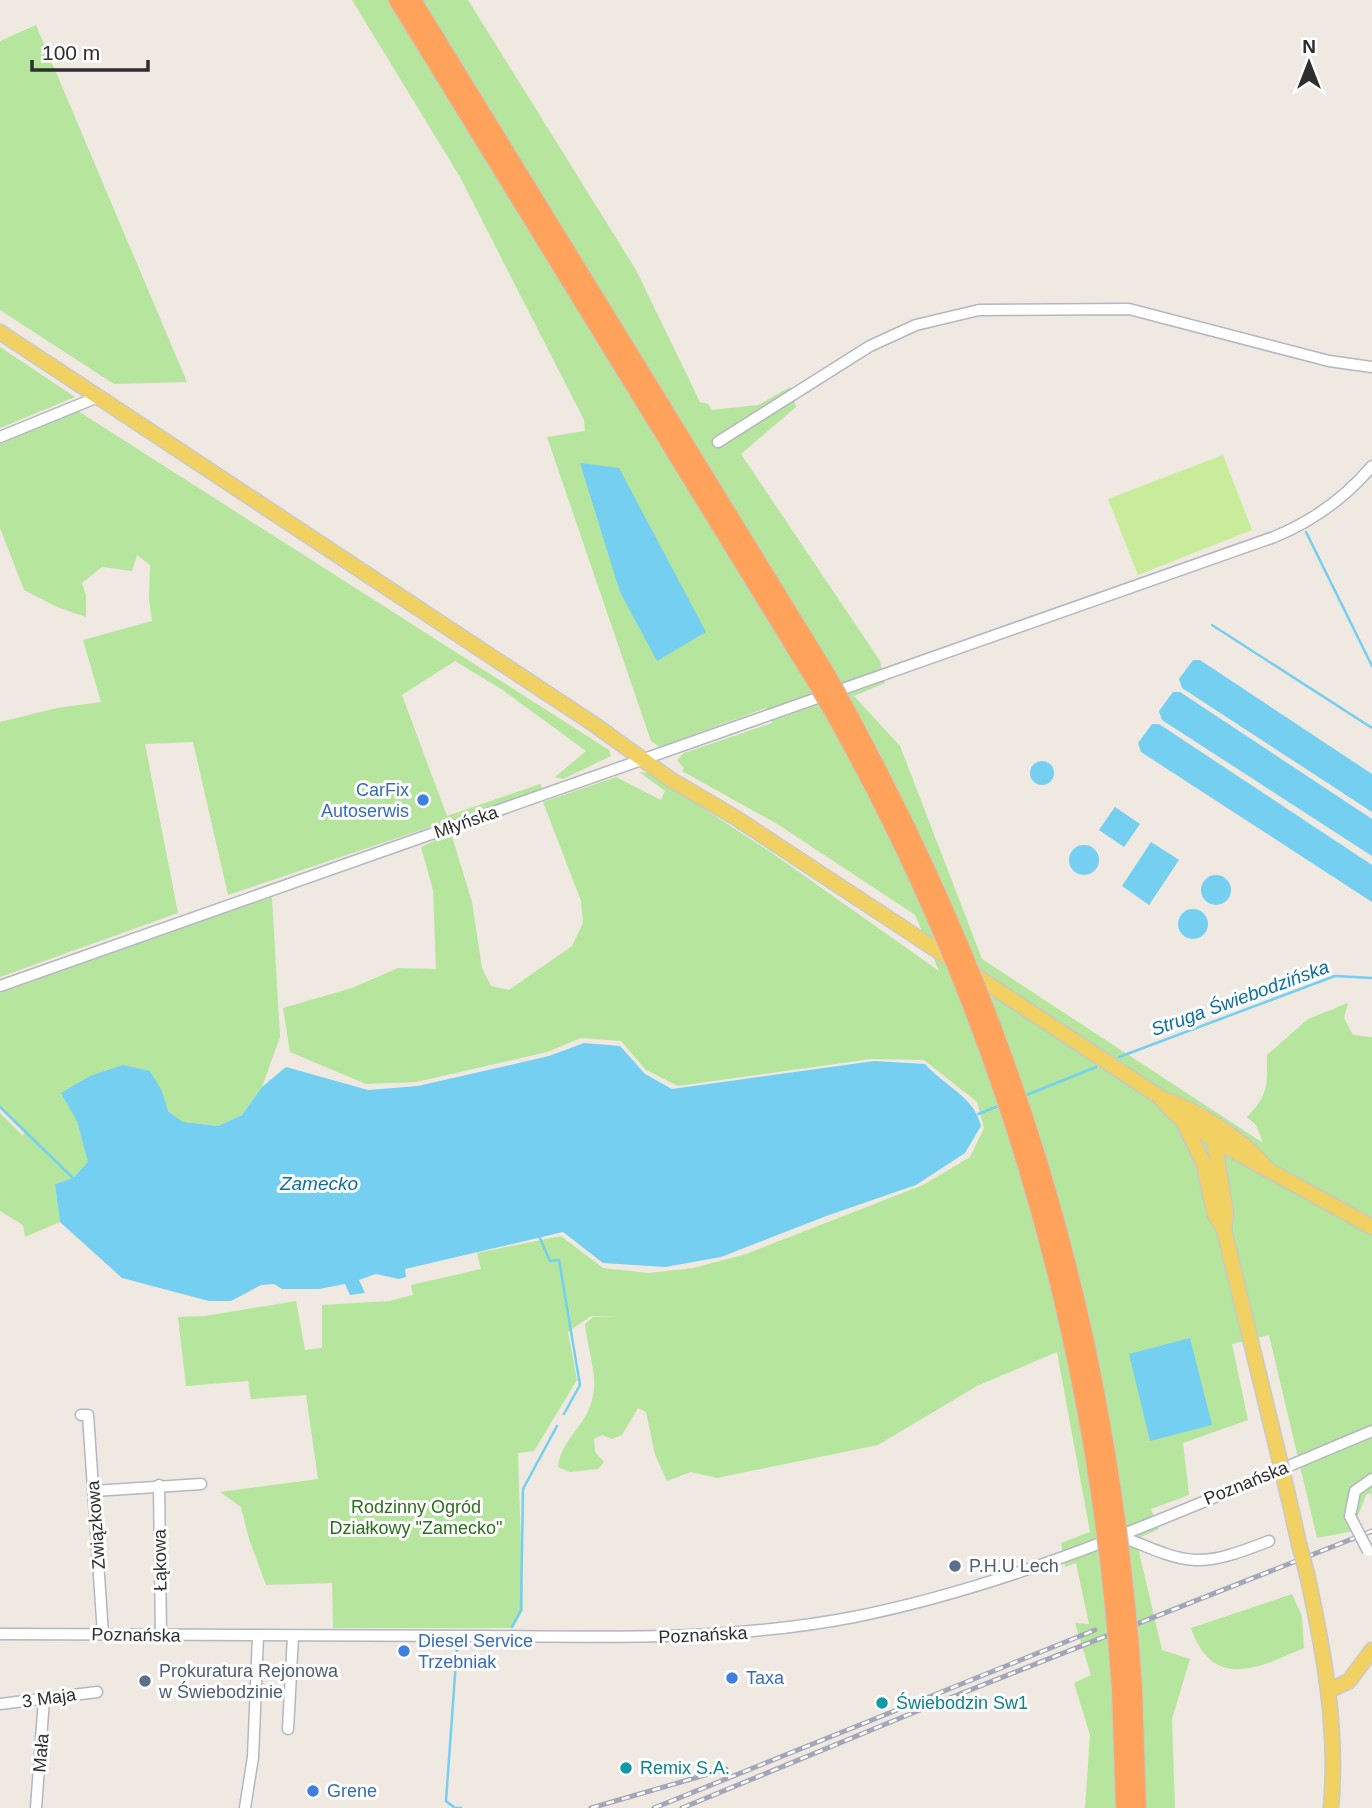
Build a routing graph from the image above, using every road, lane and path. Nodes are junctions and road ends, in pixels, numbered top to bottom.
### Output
1 (397, 0) edge
2 (413, 0) edge
3 (0, 332) edge
4 (1372, 367) edge
5 (98, 397) junction
6 (0, 437) edge
7 (718, 442) dead end
8 (1372, 466) edge
9 (821, 679) junction
10 (646, 758) junction
11 (0, 986) edge
12 (1160, 1097) junction
13 (1183, 1119) junction
14 (1217, 1135) junction
15 (1247, 1161) junction
16 (1203, 1162) junction
17 (1265, 1166) junction
18 (1219, 1174) junction
19 (1372, 1227) edge
20 (1224, 1230) junction
21 (85, 1415) dead end
22 (1372, 1431) edge
23 (1372, 1479) edge
24 (201, 1484) dead end
25 (159, 1485) junction
26 (94, 1491) junction
27 (1118, 1535) junction
28 (1269, 1541) dead end
29 (1370, 1554) edge
30 (0, 1634) edge
31 (103, 1634) junction
32 (161, 1635) junction
33 (258, 1636) junction
34 (293, 1636) junction
35 (1372, 1650) edge
36 (1127, 1690) junction
37 (1330, 1690) junction
38 (97, 1692) dead end
39 (44, 1699) junction
40 (0, 1704) edge
41 (288, 1730) dead end
42 (36, 1808) edge
43 (245, 1808) edge
44 (1124, 1808) edge
45 (1138, 1808) edge
46 (1331, 1808) edge

1 - 9 highway
2 - 9 highway
3 - 5 main road
4 - 7 street
5 - 6 street
5 - 10 main road
8 - 10 street, Młyńska
9 - 36 highway, bridge
10 - 11 street, Młyńska
10 - 12 main road
12 - 13 main road
12 - 14 main road
13 - 14 main road
13 - 16 main road
14 - 15 main road
14 - 16 main road
14 - 17 main road
14 - 18 main road
15 - 17 main road
15 - 18 main road
16 - 20 main road
17 - 19 main road
18 - 20 main road
20 - 37 main road, bridge
21 - 26 street, Związkowa
22 - 27 street, Poznańska
23 - 29 street, bridge
24 - 25 street
25 - 26 street
25 - 32 street, Łąkowa
26 - 31 street, Związkowa
27 - 28 street
27 - 34 street, Poznańska
30 - 31 street, Poznańska
31 - 32 street, Poznańska
32 - 33 street, Poznańska
33 - 34 street, Poznańska
33 - 43 street
34 - 41 street
35 - 37 main road
36 - 44 highway
36 - 45 highway
37 - 46 main road
38 - 39 street, 3 Maja
39 - 40 street, 3 Maja
39 - 42 street, Mała

